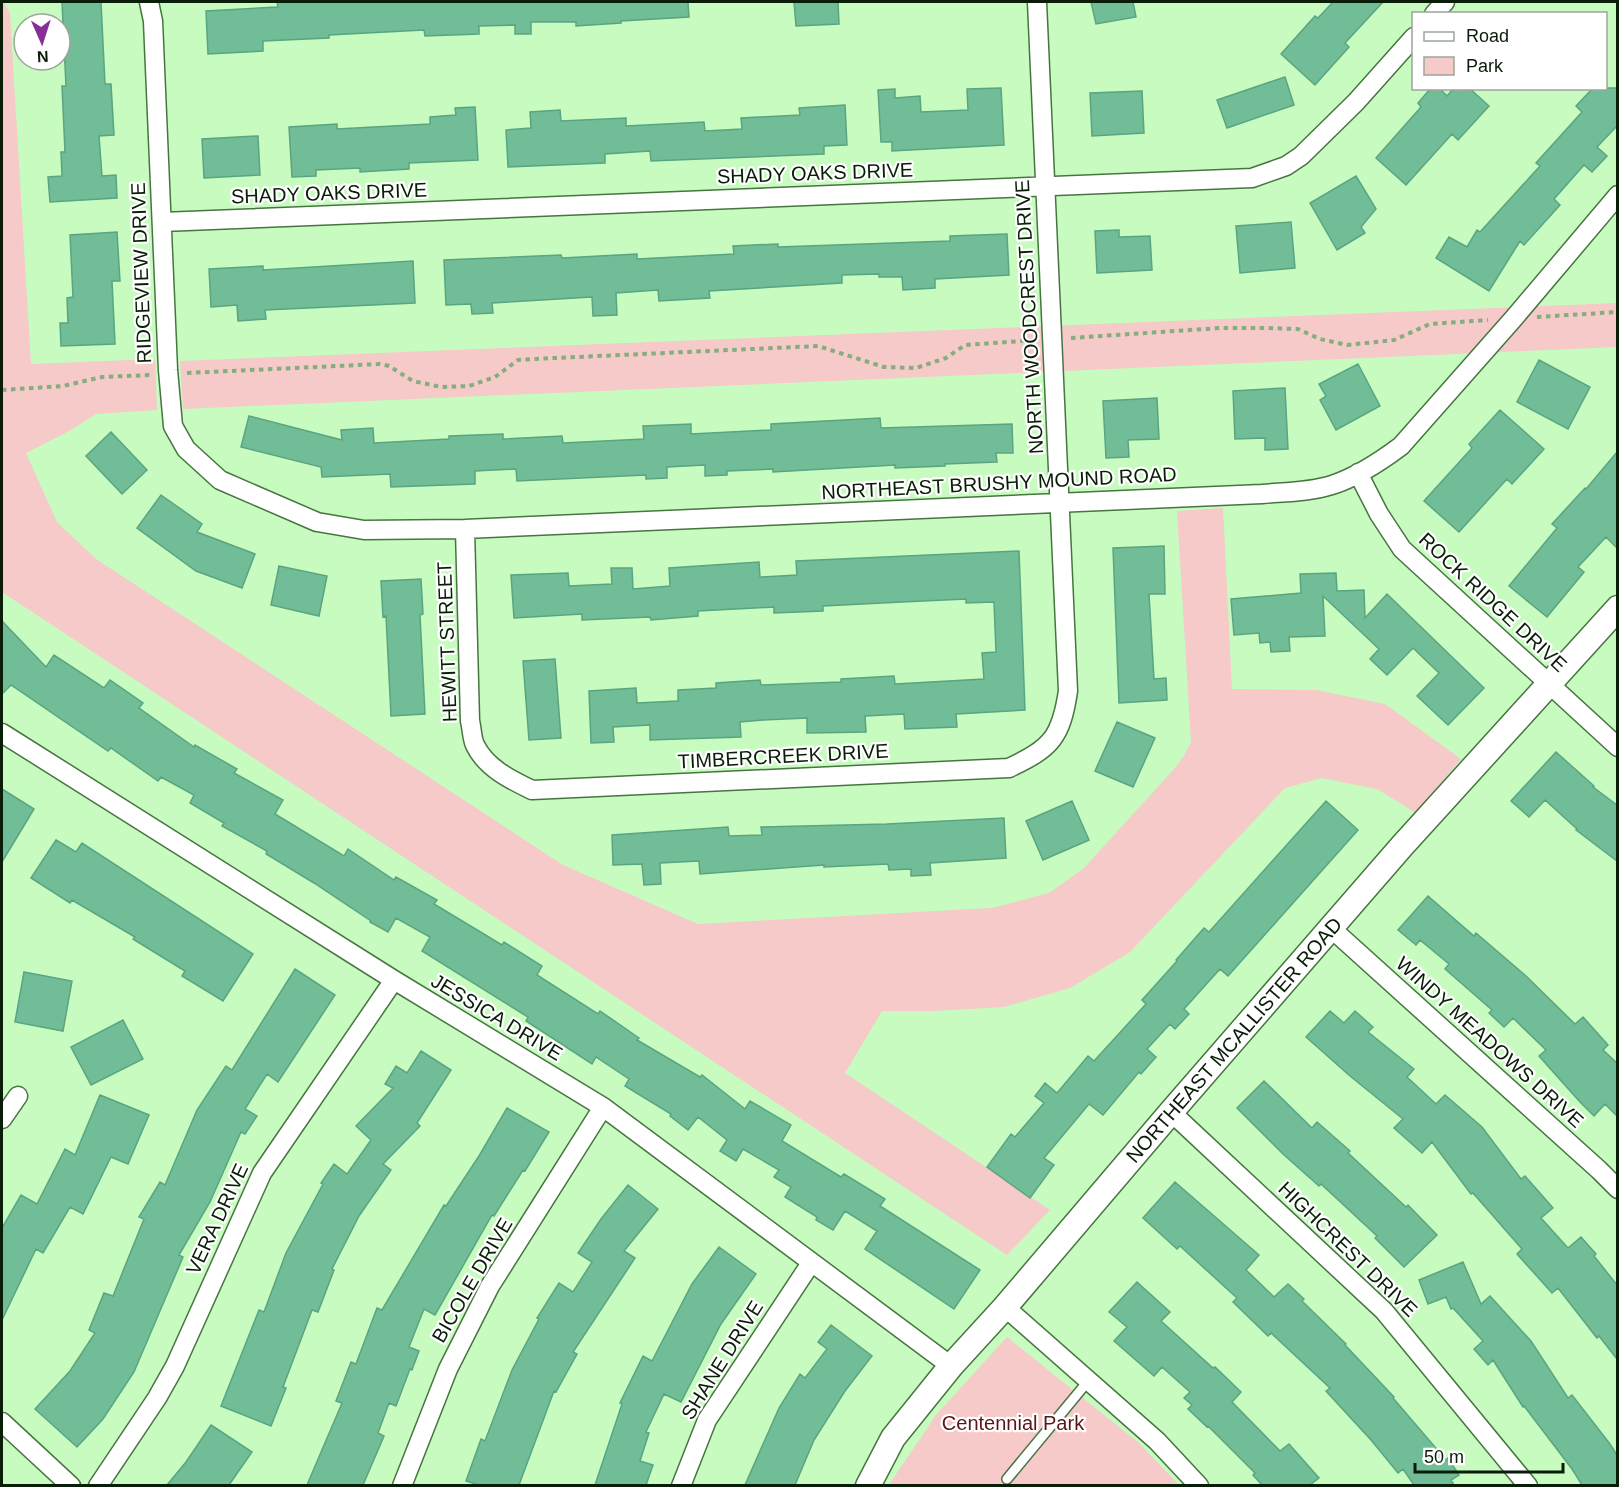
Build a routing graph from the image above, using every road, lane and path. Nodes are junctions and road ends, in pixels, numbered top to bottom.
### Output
1 (149, 2) edge
2 (1037, 2) edge
3 (1412, 38) edge
4 (1045, 187) junction
5 (1617, 195) edge
6 (162, 222) junction
7 (1617, 312) edge
8 (1514, 318) junction
9 (1052, 339) junction
10 (168, 374) junction
11 (2, 390) edge
12 (1358, 473) junction
13 (261, 498) joint
14 (1060, 503) junction
15 (465, 529) junction
16 (1617, 608) edge
17 (1549, 686) junction
18 (2, 733) edge
19 (1055, 737) joint
20 (1617, 747) edge
21 (505, 776) joint
22 (1332, 929) junction
23 (394, 980) junction
24 (18, 1096) dead end
25 (603, 1107) junction
26 (1171, 1112) junction
27 (2, 1119) edge
28 (1617, 1190) edge
29 (811, 1263) junction
30 (1005, 1307) junction
31 (951, 1366) junction
32 (1089, 1380) junction
33 (2, 1422) edge
34 (1007, 1479) dead end
35 (71, 1485) edge
36 (98, 1485) edge
37 (402, 1485) edge
38 (681, 1485) edge
39 (868, 1485) edge
40 (1199, 1485) edge
41 (1528, 1485) edge

1 - 6 street, RIDGEVIEW DRIVE
2 - 4 street, NORTH WOODCREST DRIVE
3 - 4 street, SHADY OAKS DRIVE
4 - 6 street, SHADY OAKS DRIVE
4 - 9 street, NORTH WOODCREST DRIVE
5 - 8 street, NORTHEAST BRUSHY MOUND ROAD
6 - 10 street, RIDGEVIEW DRIVE
7 - 8 path
8 - 9 path
8 - 12 street, NORTHEAST BRUSHY MOUND ROAD
9 - 10 path
9 - 14 street, NORTH WOODCREST DRIVE
10 - 11 path
10 - 13 street, RIDGEVIEW DRIVE
12 - 14 street, NORTHEAST BRUSHY MOUND ROAD
12 - 17 street, ROCK RIDGE DRIVE
13 - 15 street, NORTHEAST BRUSHY MOUND ROAD
14 - 15 street, NORTHEAST BRUSHY MOUND ROAD
14 - 19 street, NORTH WOODCREST DRIVE
15 - 21 street, HEWITT STREET
16 - 17 street, NORTHEAST MCALLISTER ROAD
17 - 20 street, ROCK RIDGE DRIVE
17 - 22 street, NORTHEAST MCALLISTER ROAD
18 - 23 street, JESSICA DRIVE
19 - 21 street, TIMBERCREEK DRIVE
22 - 26 street, NORTHEAST MCALLISTER ROAD
22 - 28 street, WINDY MEADOWS DRIVE
23 - 25 street, JESSICA DRIVE
23 - 36 street, VERA DRIVE
24 - 27 street
25 - 29 street, JESSICA DRIVE
25 - 37 street, BICOLE DRIVE
26 - 30 street, NORTHEAST MCALLISTER ROAD
26 - 41 street, HIGHCREST DRIVE
29 - 31 street, JESSICA DRIVE
29 - 38 street, SHANE DRIVE
30 - 31 street, NORTHEAST MCALLISTER ROAD
30 - 32 street
31 - 39 street, NORTHEAST MCALLISTER ROAD
32 - 34 lane
32 - 40 street
33 - 35 street

